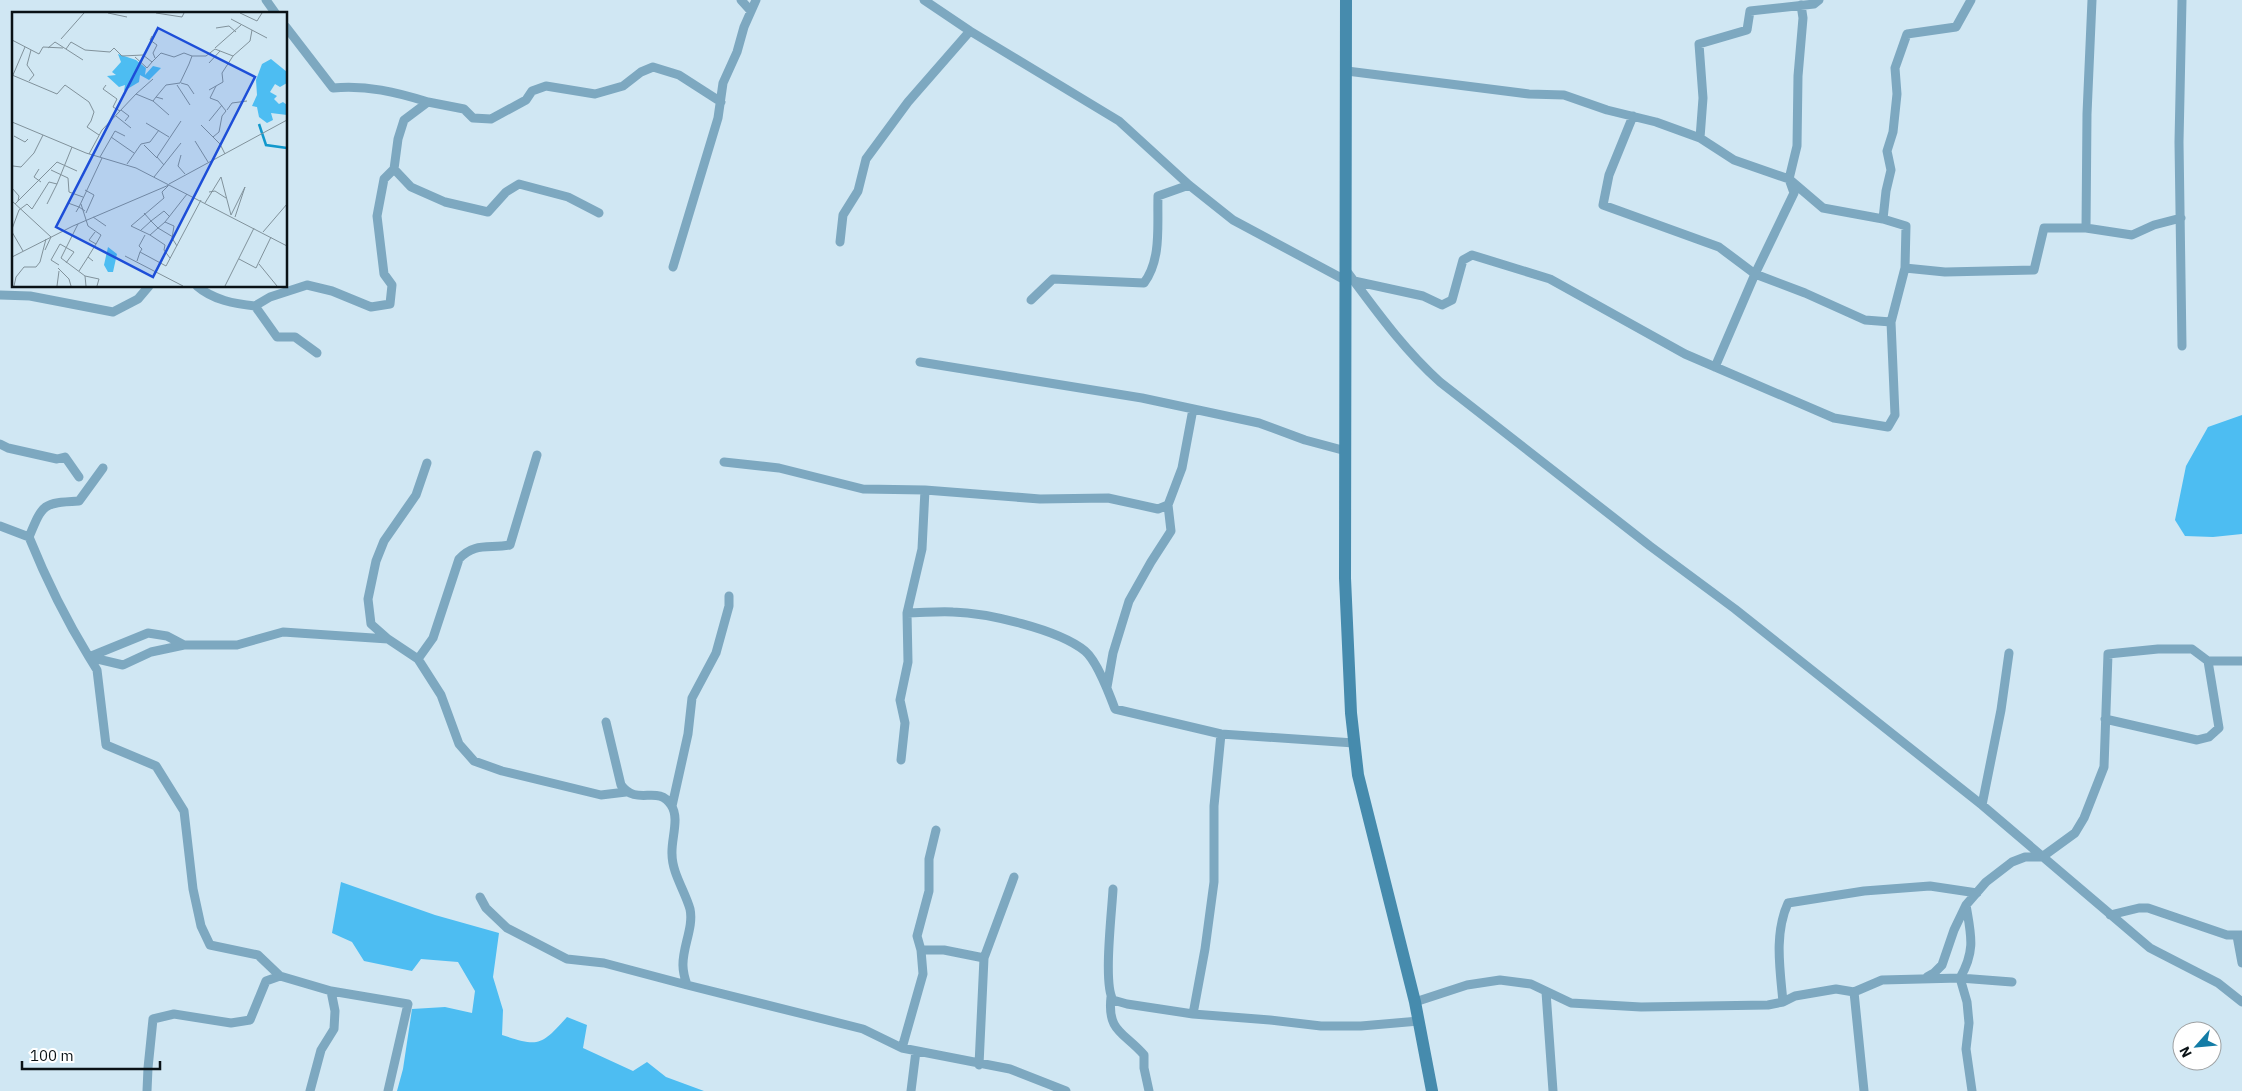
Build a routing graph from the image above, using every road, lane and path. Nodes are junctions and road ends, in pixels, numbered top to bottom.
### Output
1 (266, 0) edge
2 (741, 0) edge
3 (756, 0) edge
4 (924, 0) edge
5 (1346, 0) edge
6 (1820, 0) edge
7 (1971, 0) edge
8 (2092, 0) edge
9 (2182, 0) edge
10 (1801, 6) junction
11 (750, 10) junction
12 (275, 12) edge
13 (288, 30) edge
14 (970, 32) junction
15 (1347, 71) junction
16 (428, 102) junction
17 (721, 102) junction
18 (1633, 116) junction
19 (1700, 138) junction
20 (394, 169) junction
21 (1789, 179) junction
22 (1189, 185) junction
23 (599, 213) dead end
24 (2181, 218) junction
25 (1883, 220) junction
26 (2086, 228) junction
27 (840, 242) dead end
28 (673, 267) dead end
29 (1905, 268) junction
30 (1755, 274) junction
31 (1348, 277) junction
32 (147, 288) edge
33 (199, 288) edge
34 (0, 295) edge
35 (1031, 300) dead end
36 (255, 306) junction
37 (1891, 322) junction
38 (2182, 346) dead end
39 (317, 353) dead end
40 (920, 362) dead end
41 (1715, 367) junction
42 (1193, 409) junction
43 (0, 444) edge
44 (1346, 451) junction
45 (538, 455) dead end
46 (724, 462) dead end
47 (427, 464) dead end
48 (103, 468) dead end
49 (79, 477) dead end
50 (925, 490) junction
51 (1168, 505) junction
52 (0, 526) edge
53 (29, 537) junction
54 (729, 596) dead end
55 (907, 613) junction
56 (388, 639) junction
57 (184, 646) junction
58 (2008, 653) dead end
59 (89, 657) junction
60 (418, 658) junction
61 (2208, 661) junction
62 (2242, 661) edge
63 (1107, 687) junction
64 (2105, 719) junction
65 (606, 722) dead end
66 (1220, 734) junction
67 (1354, 743) junction
68 (901, 760) dead end
69 (626, 792) junction
70 (1982, 805) junction
71 (672, 806) junction
72 (936, 830) dead end
73 (2042, 857) junction
74 (1014, 877) dead end
75 (1113, 889) dead end
76 (1977, 893) junction
77 (480, 897) dead end
78 (1966, 905) junction
79 (2110, 915) junction
80 (2240, 935) edge
81 (921, 950) junction
82 (984, 958) junction
83 (2242, 963) edge
84 (280, 976) junction
85 (1924, 978) junction
86 (1960, 978) junction
87 (2012, 982) dead end
88 (686, 985) junction
89 (332, 991) junction
90 (1546, 992) junction
91 (1854, 992) junction
92 (1111, 997) junction
93 (1415, 1002) junction
94 (1783, 1002) junction
95 (2242, 1002) edge
96 (1192, 1014) junction
97 (1419, 1021) junction
98 (902, 1048) junction
99 (916, 1051) junction
100 (979, 1065) junction
101 (147, 1091) edge
102 (310, 1091) edge
103 (388, 1091) edge
104 (911, 1091) edge
105 (1066, 1091) edge
106 (1149, 1091) edge
107 (1432, 1091) edge
108 (1554, 1091) edge
109 (1864, 1091) edge
110 (1972, 1091) edge

1 - 12 street
2 - 11 street
3 - 11 street
4 - 14 street
5 - 15 main road
6 - 10 street
7 - 25 street
8 - 26 street
9 - 24 street
10 - 19 street
10 - 21 street
11 - 17 street
13 - 16 street
14 - 22 street
14 - 27 street
15 - 18 street
15 - 31 main road
16 - 17 street
16 - 20 street
17 - 28 street
18 - 19 street
18 - 30 street
19 - 21 street
20 - 23 street
20 - 36 street
21 - 25 street
21 - 30 street
22 - 31 street
22 - 35 street
24 - 26 street
24 - 38 street
25 - 29 street
26 - 29 street
29 - 37 street
30 - 37 street
30 - 41 street
31 - 41 street
31 - 44 main road
31 - 70 street
32 - 34 street
33 - 36 street
36 - 39 street
37 - 41 street
40 - 42 street
42 - 44 street
42 - 51 street
43 - 49 street
44 - 67 main road
45 - 60 street
46 - 50 street
47 - 56 street
48 - 53 street
50 - 51 street
50 - 55 street
51 - 63 street
52 - 53 street
53 - 59 street
54 - 71 street
55 - 63 street
55 - 68 street
56 - 57 street
56 - 60 street
57 - 59 street
57 - 59 street
58 - 70 street
59 - 84 street
60 - 69 street
61 - 62 street
61 - 64 street
61 - 64 street
63 - 66 street
64 - 73 street
65 - 69 street
66 - 67 street
66 - 96 street
67 - 93 main road
69 - 71 street
70 - 73 street
71 - 88 street
72 - 81 street
73 - 76 street
73 - 79 street
74 - 82 street
75 - 92 street
76 - 78 street
76 - 94 street
77 - 88 street
78 - 85 street
78 - 86 street
79 - 80 street
79 - 95 street
80 - 83 street
81 - 82 street
81 - 98 street
82 - 100 street
84 - 89 street
84 - 101 street
85 - 86 street
85 - 91 street
86 - 87 street
86 - 110 street
88 - 98 street
89 - 102 street
89 - 103 street
90 - 93 street
90 - 94 street
90 - 108 street
91 - 94 street
91 - 109 street
92 - 96 street
92 - 106 street
93 - 97 main road
96 - 97 street
97 - 107 main road
98 - 99 street
99 - 100 street
99 - 104 street
100 - 105 street

